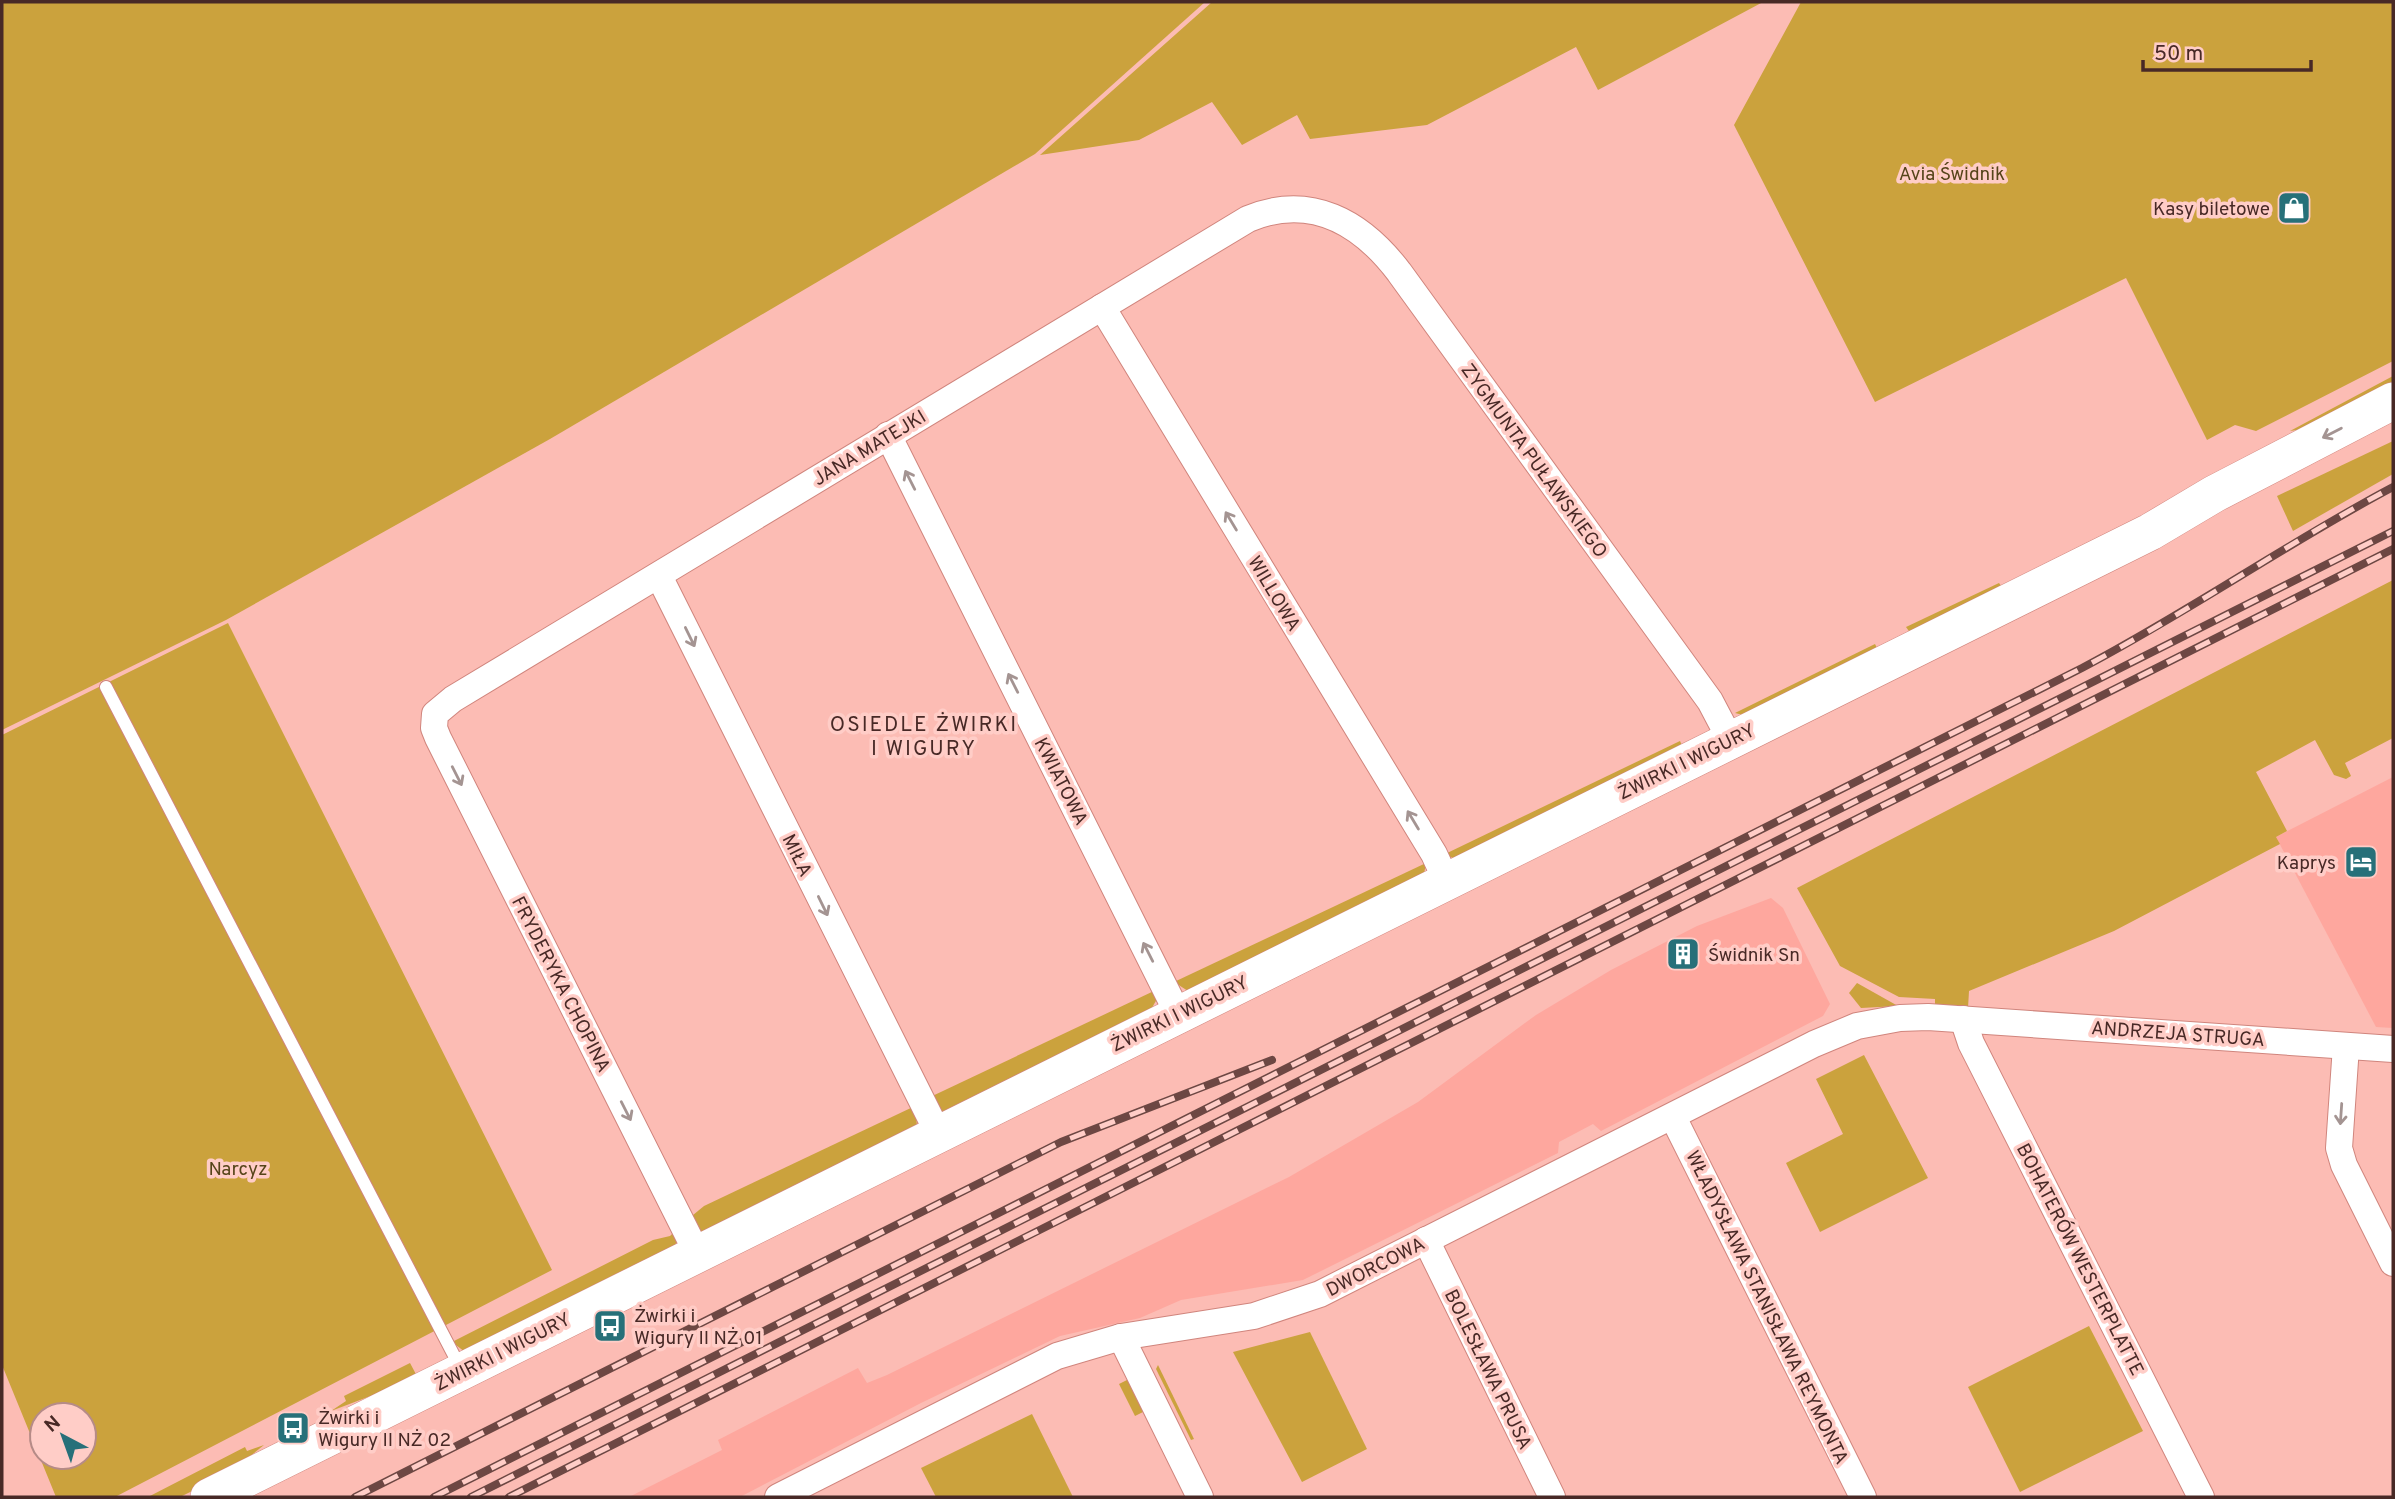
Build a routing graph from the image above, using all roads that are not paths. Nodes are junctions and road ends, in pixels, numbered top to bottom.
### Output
1 (1313, 212) joint
2 (1102, 307) junction
3 (2393, 401) edge
4 (2393, 430) edge
5 (888, 435) junction
6 (2150, 531) junction
7 (659, 576) junction
8 (106, 687) dead end
9 (435, 713) joint
10 (1730, 739) junction
11 (1446, 880) junction
12 (1178, 1014) junction
13 (1963, 1019) junction
14 (2346, 1046) junction
15 (2393, 1049) edge
16 (1673, 1117) junction
17 (938, 1133) junction
18 (1426, 1240) junction
19 (697, 1253) junction
20 (2393, 1263) edge
21 (1121, 1337) junction
22 (462, 1371) junction
23 (209, 1497) edge
24 (778, 1497) edge
25 (1200, 1497) edge
26 (1552, 1497) edge
27 (1863, 1497) edge
28 (2201, 1497) edge

1 - 2 street, JANA MATEJKI
1 - 10 street, ZYGMUNTA PUŁAWSKIEGO
2 - 5 street, JANA MATEJKI
11 -> 2 street, WILLOWA
3 -> 6 main road
4 - 6 main road
5 - 7 street, JANA MATEJKI
12 -> 5 street, KWIATOWA
6 - 10 main road, ŻWIRKI I WIGURY
7 - 9 street, JANA MATEJKI
7 -> 17 street, MIŁA
8 - 22 lane
9 -> 19 street, FRYDERYKA CHOPINA
10 - 11 main road, ŻWIRKI I WIGURY
11 - 12 main road, ŻWIRKI I WIGURY
12 - 17 main road, ŻWIRKI I WIGURY
13 - 14 street, ANDRZEJA STRUGA
13 - 16 street, DWORCOWA
13 - 28 street, BOHATERÓW WESTERPLATTE
14 - 15 street, ANDRZEJA STRUGA
14 -> 20 street
16 - 18 street, DWORCOWA
16 - 27 street, WŁADYSŁAWA STANISŁAWA REYMONTA
17 - 19 main road, ŻWIRKI I WIGURY
18 - 21 street, DWORCOWA
18 - 26 street, BOLESŁAWA PRUSA
19 - 22 main road, ŻWIRKI I WIGURY
21 - 24 street, DWORCOWA
21 - 25 street
22 - 23 main road, ŻWIRKI I WIGURY

